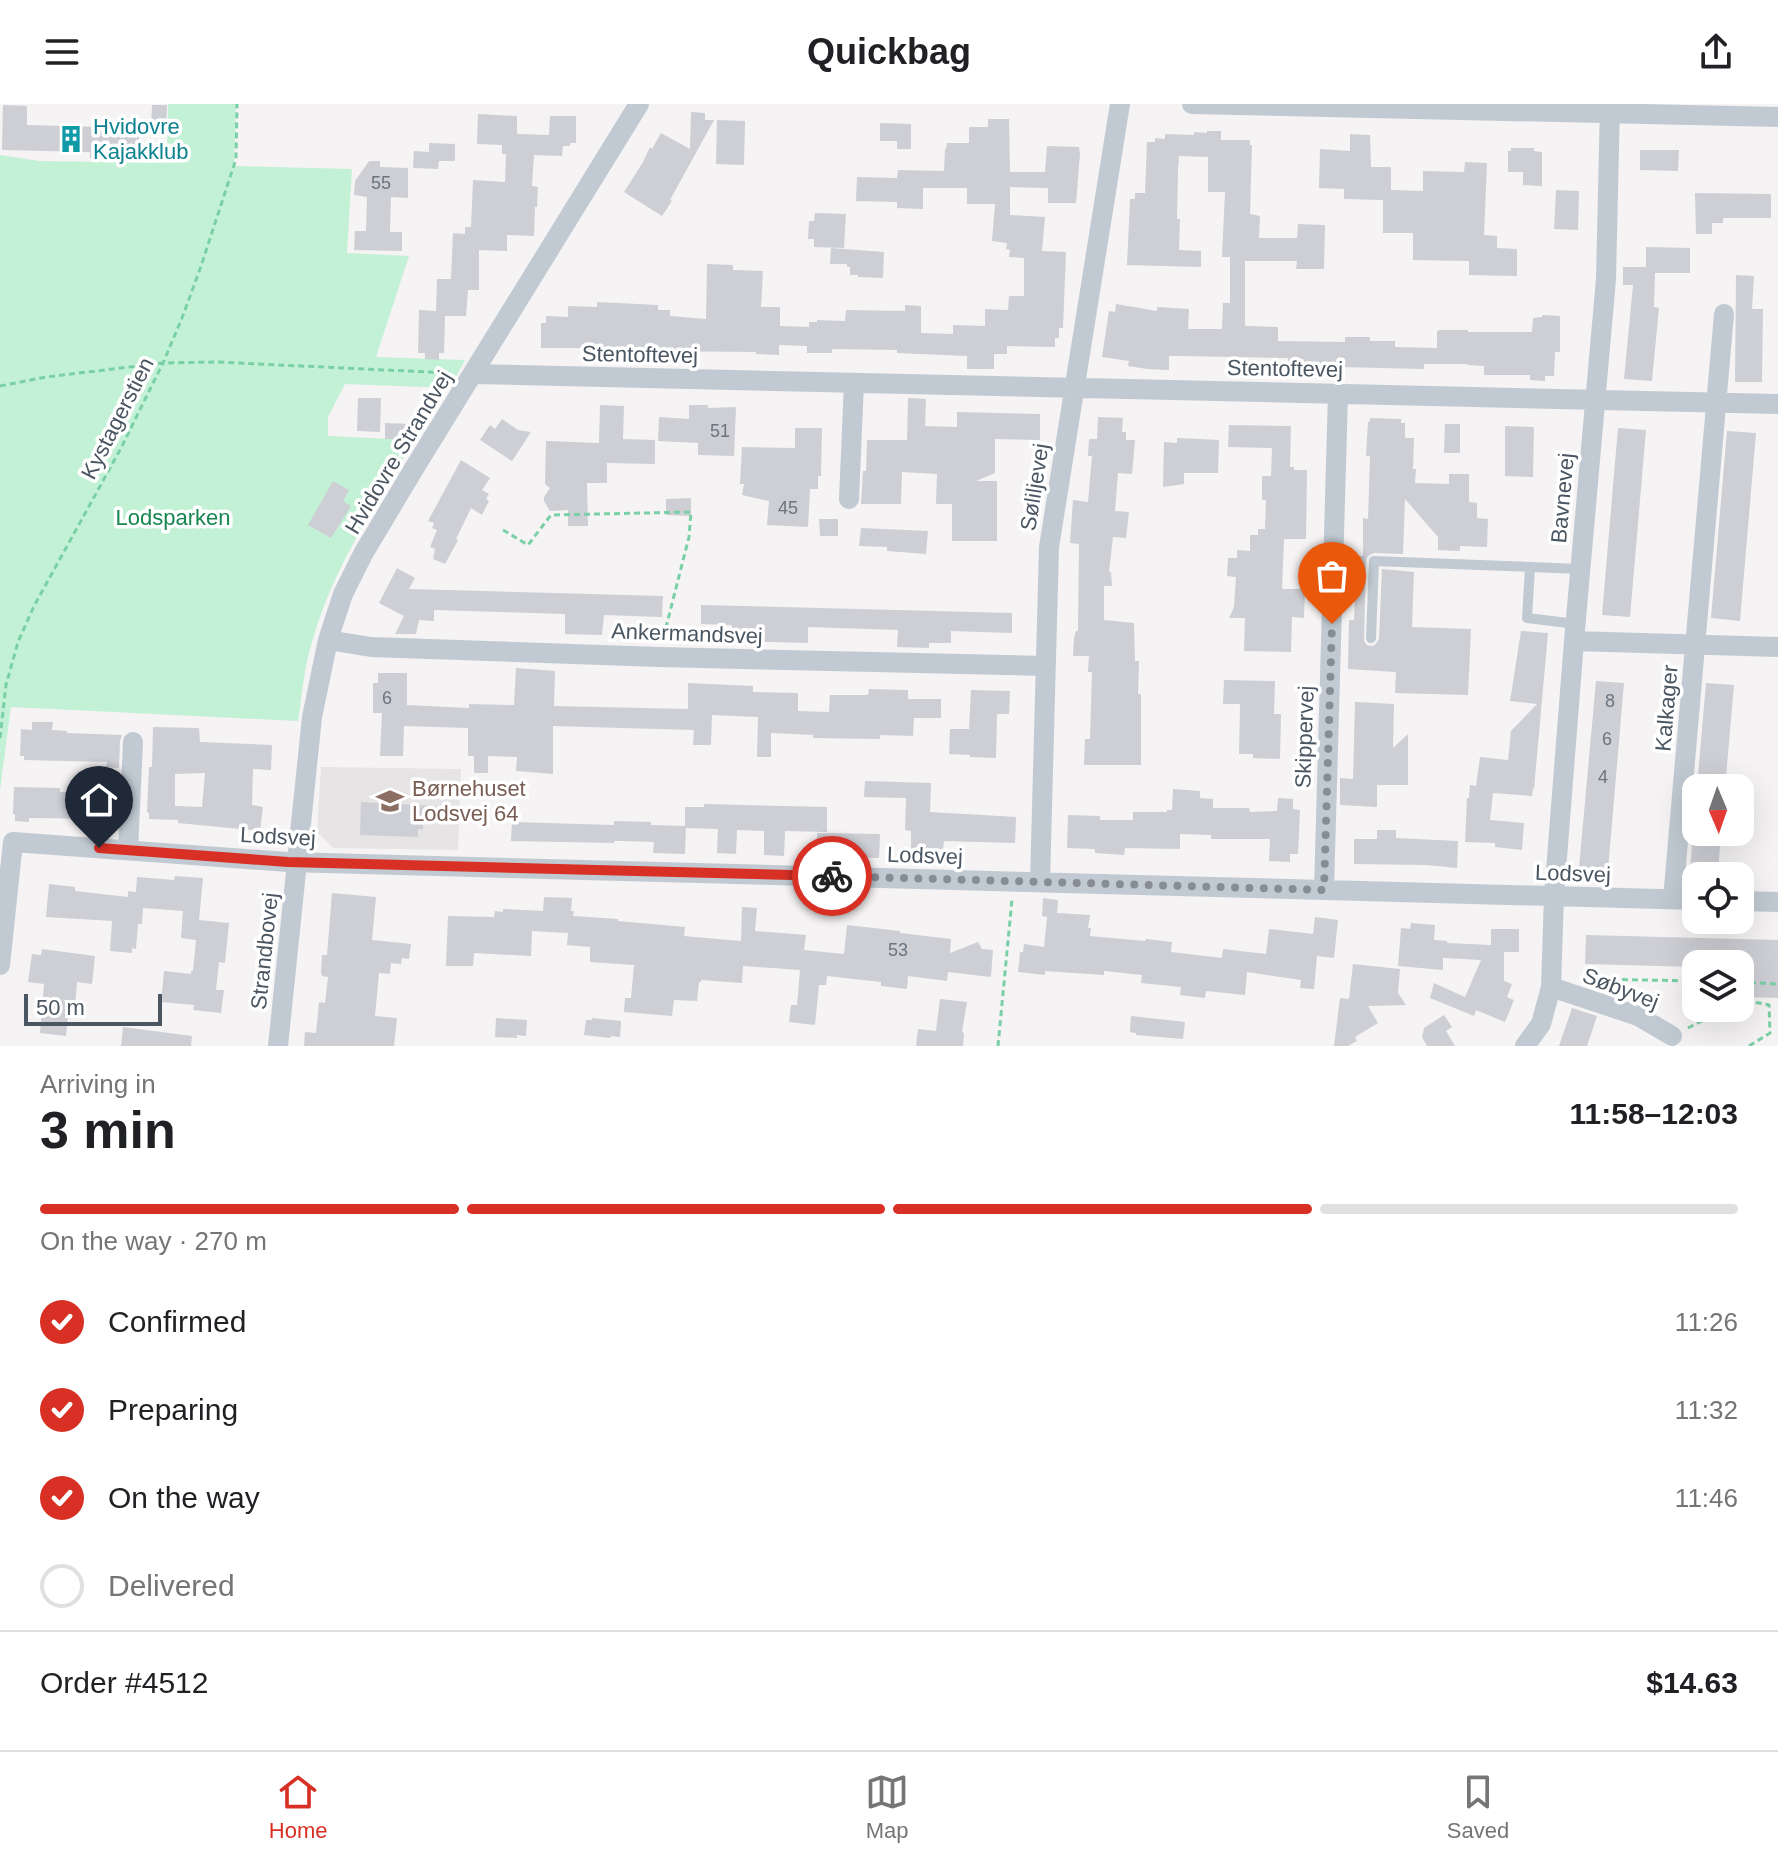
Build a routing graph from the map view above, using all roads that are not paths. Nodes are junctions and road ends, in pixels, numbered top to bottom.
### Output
1 (639, 104) edge
2 (1120, 104) edge
3 (1192, 104) edge
4 (1610, 109) edge
5 (1778, 117) edge
6 (1724, 314) dead end
7 (473, 374) junction
8 (854, 383) junction
9 (1074, 387) junction
10 (1338, 393) junction
11 (1595, 400) junction
12 (1716, 403) junction
13 (1778, 404) edge
14 (849, 499) dead end
15 (1530, 567) junction
16 (1580, 569) junction
17 (1575, 633) junction
18 (1371, 638) dead end
19 (328, 640) junction
20 (1695, 644) junction
21 (1778, 647) edge
22 (1046, 666) junction
23 (133, 742) dead end
24 (128, 850) junction
25 (298, 862) junction
26 (1040, 882) junction
27 (1324, 890) junction
28 (1554, 896) junction
29 (1673, 899) junction
30 (1682, 899) edge
31 (1754, 901) edge
32 (1778, 902) edge
33 (0, 965) edge
34 (1551, 987) junction
35 (1672, 1036) road end
36 (278, 1046) edge
37 (1525, 1046) edge

1 - 7 street, Hvidovre Strandvej
2 - 9 street, Søliljevej
3 - 4 street
4 - 5 street
4 - 11 street, Bavnevej
6 - 12 street
7 - 8 street, Stentoftevej
7 - 19 street, Hvidovre Strandvej
8 - 9 street, Stentoftevej
8 - 14 street
9 - 10 street, Stentoftevej
9 - 22 street, Søliljevej
10 - 11 street, Stentoftevej
10 - 27 street, Skippervej
11 - 12 street, Stentoftevej
11 - 16 street, Bavnevej
12 - 13 street, Stentoftevej
12 - 20 street, Kalkager
15 - 16 lane
15 - 17 lane
15 - 18 lane
16 - 17 street, Bavnevej
17 - 20 street, Kalkager
17 - 28 street, Bavnevej
19 - 22 street, Ankermandsvej
19 - 25 street, Hvidovre Strandvej
20 - 21 street, Kalkager
20 - 29 street, Kalkager
22 - 26 street, Søliljevej
23 - 24 street
24 - 25 street, Lodsvej
24 - 33 street, Lodsvej
25 - 26 street, Lodsvej
25 - 36 street, Strandbovej
26 - 27 street, Lodsvej
27 - 28 street, Lodsvej
28 - 29 street, Lodsvej
28 - 34 street, Søbyvej
29 - 30 street, Lodsvej
31 - 32 street
34 - 35 street, Søbyvej
34 - 37 street, Søbyvej

